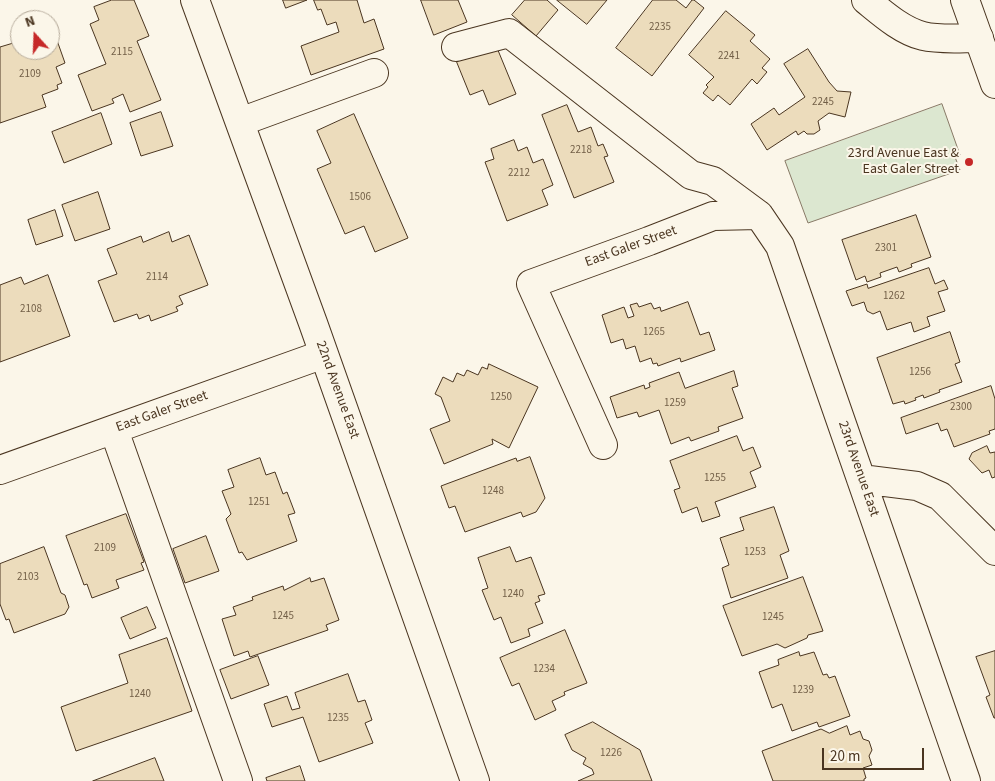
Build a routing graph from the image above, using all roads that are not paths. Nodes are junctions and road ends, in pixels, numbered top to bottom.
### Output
1 (195, 0) edge
2 (866, 0) edge
3 (965, 0) edge
4 (979, 38) junction
5 (456, 47) dead end
6 (374, 73) dead end
7 (995, 84) edge
8 (240, 122) junction
9 (759, 215) junction
10 (324, 354) junction
11 (114, 430) junction
12 (603, 445) dead end
13 (0, 470) edge
14 (861, 479) junction
15 (995, 551) edge
16 (238, 781) edge
17 (475, 781) edge
18 (966, 781) edge

1 - 8 street, 22nd Avenue East
2 - 4 street
3 - 4 street
4 - 7 street
5 - 9 street, 23rd Avenue East
6 - 8 street
8 - 10 street, 22nd Avenue East
9 - 12 street, East Galer Street
9 - 14 street, 23rd Avenue East
10 - 11 street, East Galer Street
10 - 17 street, 22nd Avenue East
11 - 13 street, East Galer Street
11 - 16 street
14 - 15 street
14 - 18 street, 23rd Avenue East

